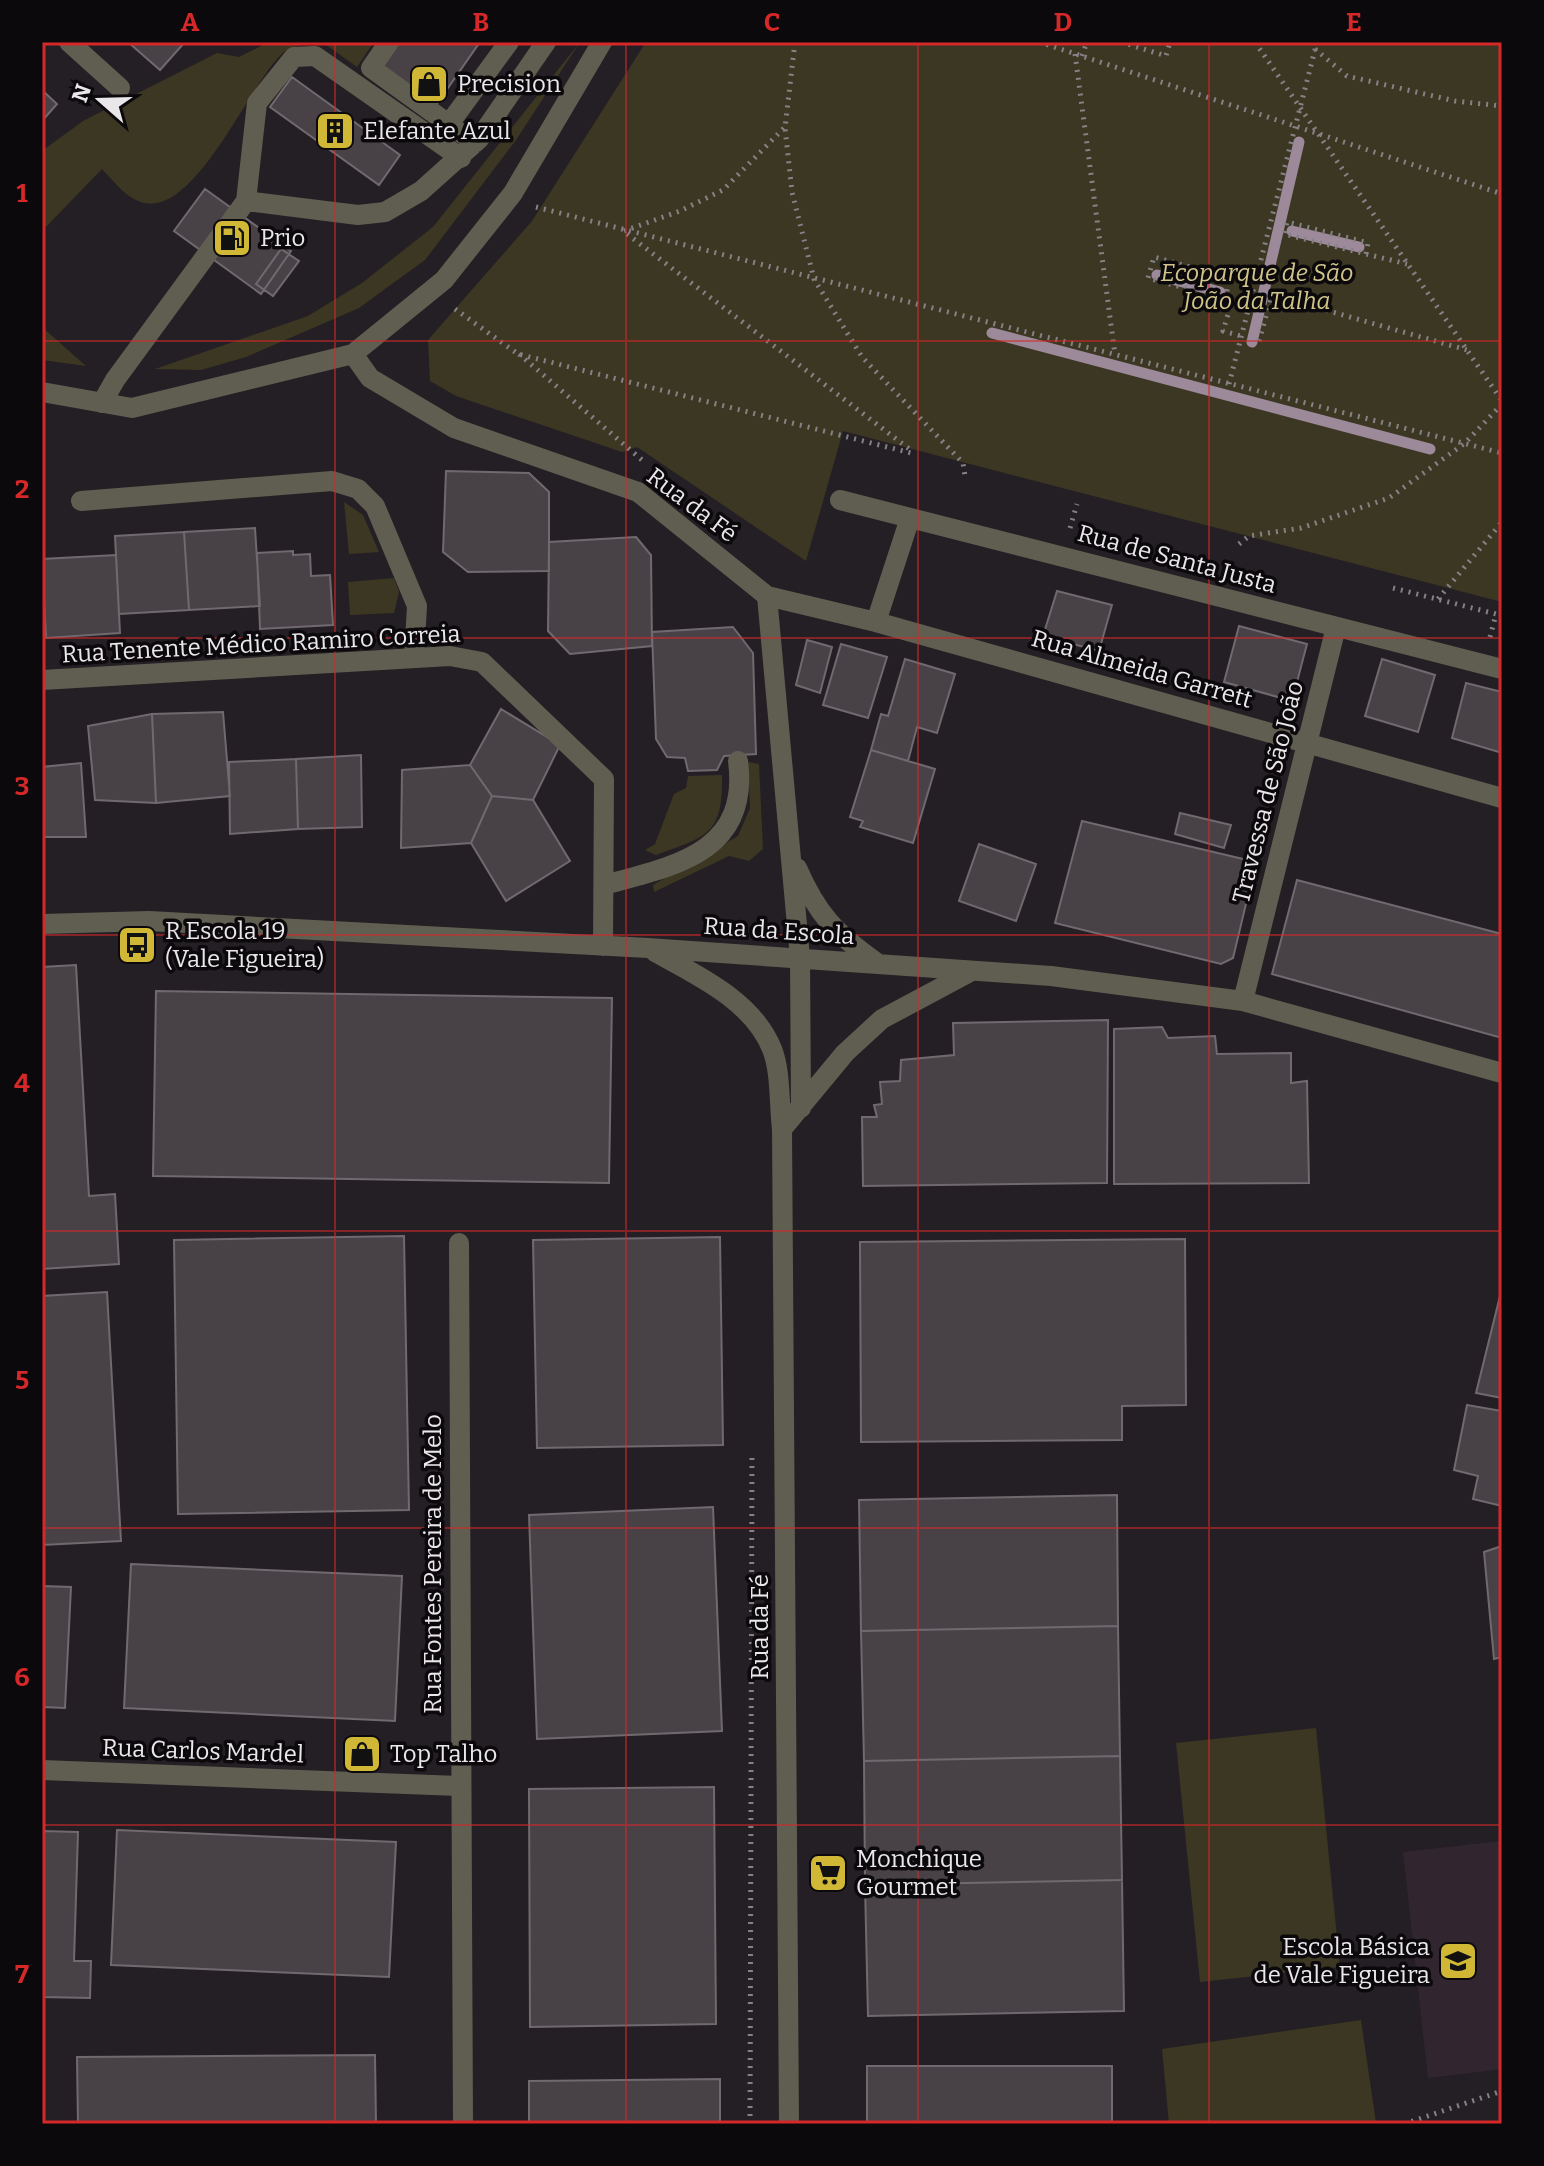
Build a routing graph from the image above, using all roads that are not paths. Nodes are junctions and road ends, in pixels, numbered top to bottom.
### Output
1 (69, 42) edge
2 (389, 42) edge
3 (509, 42) edge
4 (546, 42) edge
5 (602, 42) edge
6 (120, 88) dead end
7 (449, 124) junction
8 (468, 150) junction
9 (246, 201) junction
10 (353, 354) junction
11 (42, 392) edge
12 (102, 403) junction
13 (840, 500) dead end
14 (81, 501) dead end
15 (910, 518) junction
16 (767, 596) junction
17 (876, 622) junction
18 (1336, 627) junction
19 (414, 658) junction
20 (1502, 669) edge
21 (42, 680) edge
22 (1305, 741) junction
23 (738, 761) dead end
24 (1502, 798) edge
25 (790, 853) junction
26 (604, 885) junction
27 (42, 924) edge
28 (603, 946) junction
29 (648, 948) junction
30 (800, 958) junction
31 (881, 965) junction
32 (974, 971) junction
33 (1243, 1001) junction
34 (1502, 1073) edge
35 (801, 1108) junction
36 (782, 1129) junction
37 (459, 1243) dead end
38 (42, 1770) edge
39 (459, 1786) junction
40 (463, 2124) edge
41 (789, 2124) edge

1 - 6 street
2 - 7 street
3 - 7 street
4 - 8 street
5 - 10 street
7 - 8 street
8 - 9 street
8 - 9 street
9 - 12 street
10 - 12 street
10 - 16 street, Rua da Fé
11 - 12 street
13 - 15 street, Rua de Santa Justa
14 - 19 street
15 - 17 street
15 - 18 street, Rua de Santa Justa
16 - 17 street, Rua Almeida Garrett
16 - 25 street
17 - 22 street, Rua Almeida Garrett
18 - 20 street, Rua de Santa Justa
18 - 22 street, Travessa de São João
19 - 21 street, Rua Tenente Médico Ramiro Correia
19 - 26 street, Rua Tenente Médico Ramiro Correia
22 - 24 street, Rua Almeida Garrett
22 - 33 street, Travessa de São João
23 - 26 street
25 - 30 street
25 - 31 street
26 - 28 street, Rua Tenente Médico Ramiro Correia
27 - 28 street, Rua da Escola
28 - 29 street, Rua da Escola
29 - 30 street, Rua da Escola
29 - 36 street, Rua da Fé
30 - 31 street, Rua da Escola
30 - 35 street
31 - 32 street, Rua da Escola
32 - 33 street, Rua da Escola
32 - 35 street
33 - 34 street, Rua da Escola
35 - 36 street
36 - 41 street, Rua da Fé
37 - 39 street, Rua Fontes Pereira de Melo
38 - 39 street, Rua Carlos Mardel
39 - 40 street, Rua Fontes Pereira de Melo

